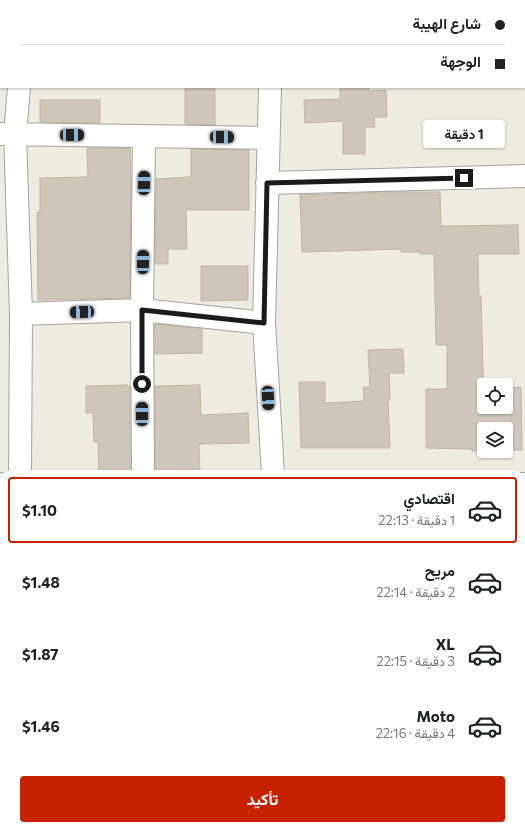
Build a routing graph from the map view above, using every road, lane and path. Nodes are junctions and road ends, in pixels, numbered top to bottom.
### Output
1 (19, 88) edge
2 (270, 88) edge
3 (8, 134) edge
4 (144, 136) junction
5 (268, 138) junction
6 (525, 176) edge
7 (267, 183) junction
8 (142, 310) junction
9 (21, 314) junction
10 (264, 323) junction
11 (20, 470) edge
12 (143, 470) edge
13 (273, 470) edge

1 - 3 street
2 - 5 street
3 - 4 street
3 - 9 street
4 - 5 street
4 - 8 street
5 - 7 street
6 - 7 street
7 - 10 street
8 - 9 street
8 - 10 street
8 - 12 street
9 - 11 street
10 - 13 street

